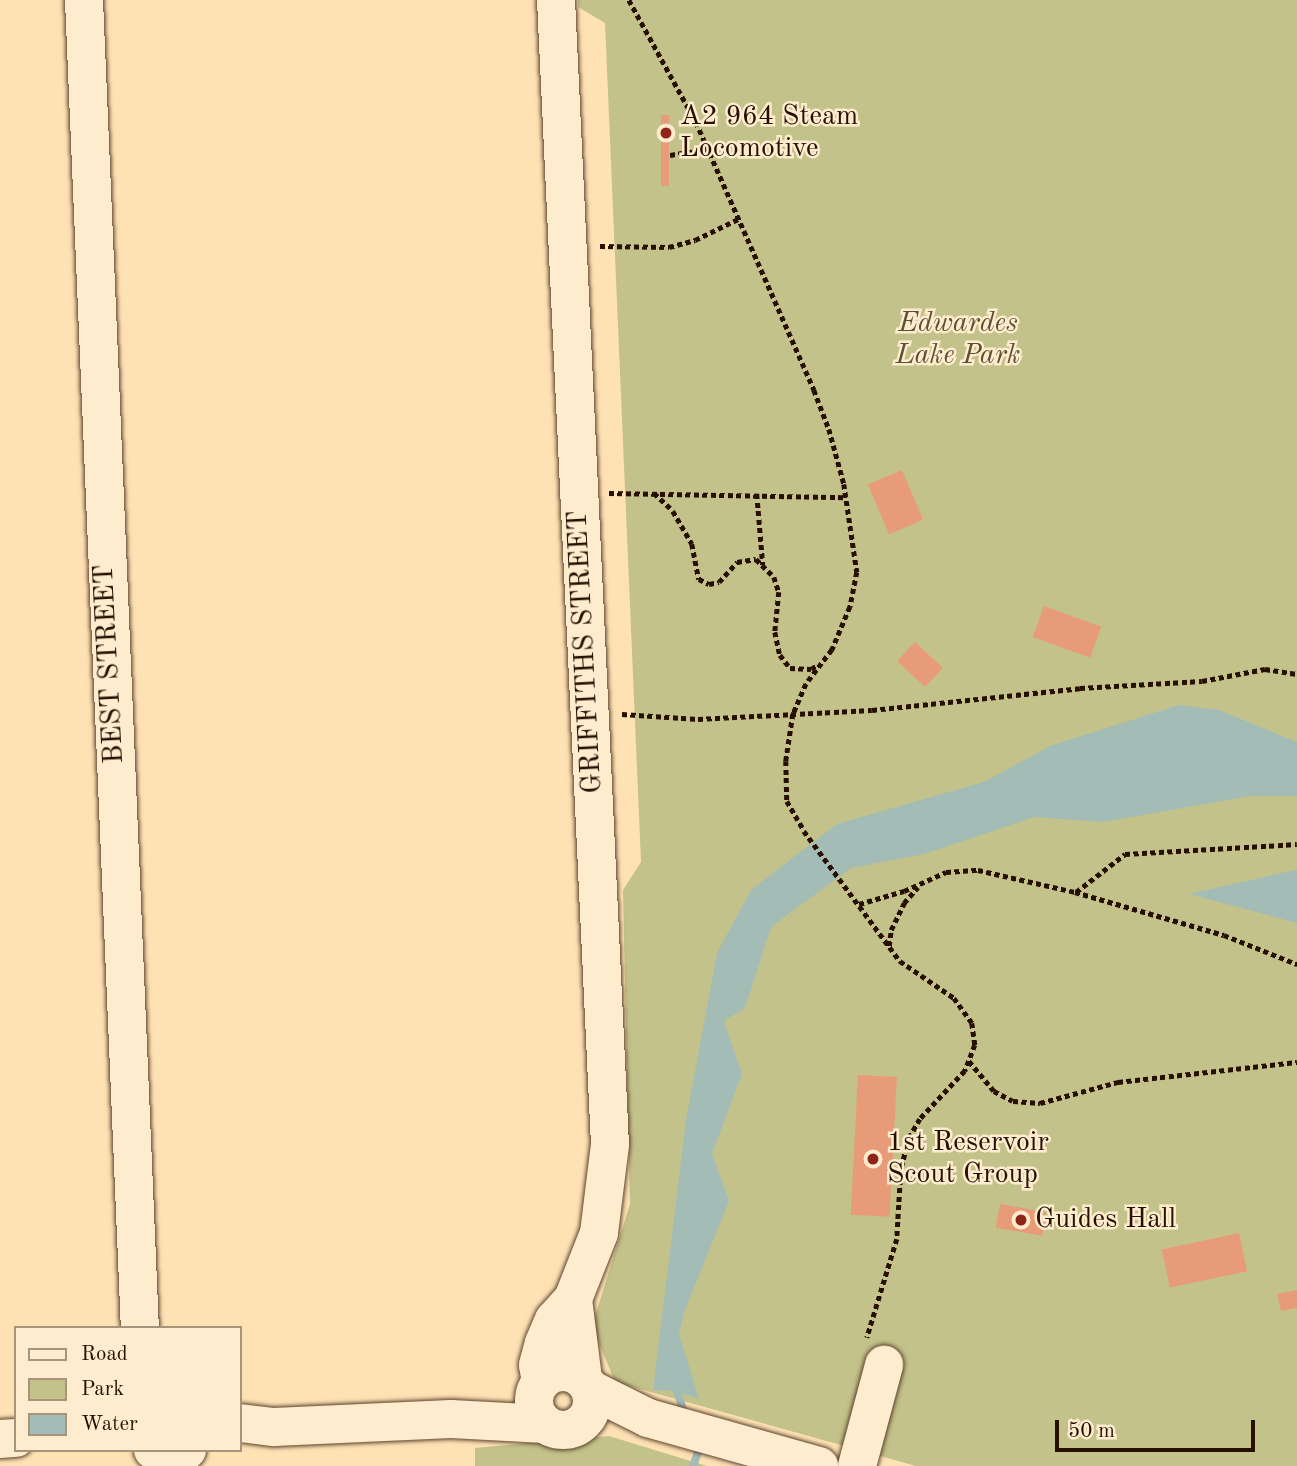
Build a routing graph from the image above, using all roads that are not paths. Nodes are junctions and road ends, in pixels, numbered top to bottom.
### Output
1 (83, 0) edge
2 (556, 0) edge
3 (573, 1299) junction
4 (140, 1326) edge
5 (884, 1365) dead end
6 (539, 1385) junction
7 (586, 1397) junction
8 (450, 1419) junction
9 (545, 1424) junction
10 (251, 1429) edge
11 (819, 1466) edge
12 (857, 1466) edge

1 - 4 street, BEST STREET
2 - 3 street, GRIFFITHS STREET
3 - 6 street, GRIFFITHS STREET
3 - 7 street, GRIFFITHS STREET
5 - 12 street
6 - 7 street
6 - 8 street
6 - 9 street
7 - 9 street
7 - 11 street
8 - 9 street
8 - 10 street

